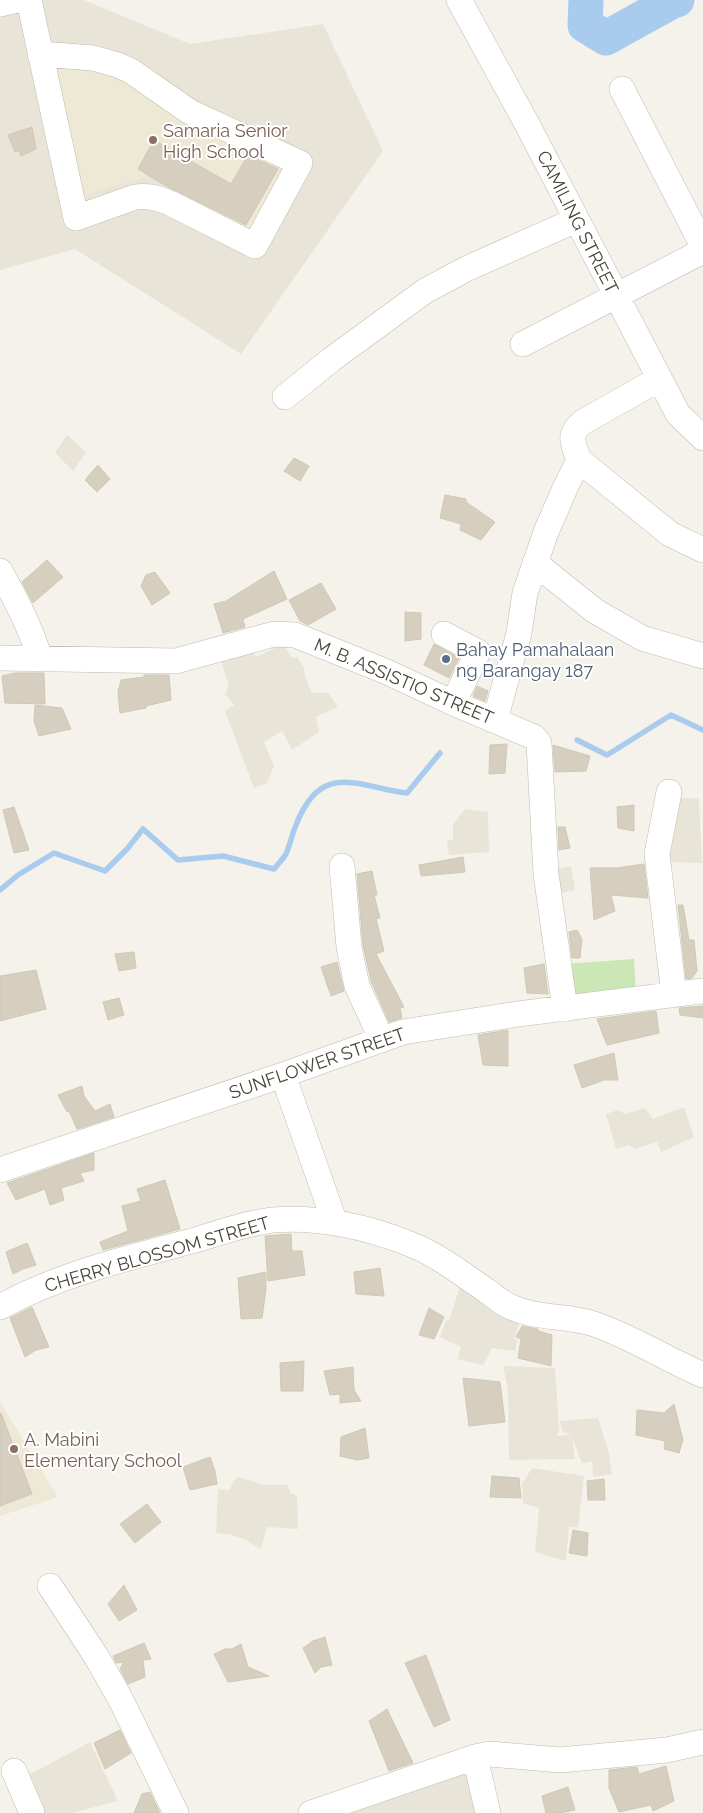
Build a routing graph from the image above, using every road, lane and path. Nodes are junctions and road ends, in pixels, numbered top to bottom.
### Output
1 (18, 0) edge
2 (29, 0) edge
3 (459, 0) edge
4 (0, 4) edge
5 (40, 54) junction
6 (622, 88) dead end
7 (576, 220) junction
8 (703, 246) edge
9 (703, 251) edge
10 (616, 296) junction
11 (523, 344) dead end
12 (659, 379) junction
13 (285, 397) dead end
14 (703, 438) edge
15 (579, 460) junction
16 (703, 550) edge
17 (535, 563) junction
18 (0, 571) edge
19 (444, 634) dead end
20 (703, 656) edge
21 (0, 658) edge
22 (40, 659) junction
23 (453, 703) junction
24 (495, 720) junction
25 (669, 792) dead end
26 (342, 866) dead end
27 (703, 991) edge
28 (674, 995) junction
29 (565, 1009) junction
30 (382, 1040) junction
31 (283, 1075) junction
32 (0, 1170) edge
33 (336, 1223) junction
34 (0, 1307) edge
35 (703, 1375) edge
36 (50, 1586) dead end
37 (703, 1742) edge
38 (475, 1757) junction
39 (14, 1771) dead end
40 (32, 1813) edge
41 (176, 1813) edge
42 (311, 1813) edge
43 (488, 1813) edge

1 - 4 street
2 - 5 street
3 - 7 street, CAMILING STREET
5 - 5 street
6 - 8 street
7 - 10 street, CAMILING STREET
7 - 13 street
9 - 10 street
10 - 11 street
10 - 12 street, CAMILING STREET
12 - 14 street, CAMILING STREET
12 - 15 street
15 - 16 street
15 - 17 street
17 - 20 street
17 - 24 street
18 - 22 street
19 - 23 street
21 - 22 street, M. B. ASSISTIO STREET
22 - 23 street, M. B. ASSISTIO STREET
23 - 24 street, M. B. ASSISTIO STREET
24 - 29 street, M. B. ASSISTIO STREET
25 - 28 street
26 - 30 street
27 - 28 street, SUNFLOWER STREET
28 - 29 street, SUNFLOWER STREET
29 - 30 street, SUNFLOWER STREET
30 - 31 street, SUNFLOWER STREET
31 - 32 street, SUNFLOWER STREET
31 - 33 street
33 - 34 street, CHERRY BLOSSOM STREET
33 - 35 street, CHERRY BLOSSOM STREET
36 - 41 street
37 - 38 street
38 - 42 street
38 - 43 street
39 - 40 street

